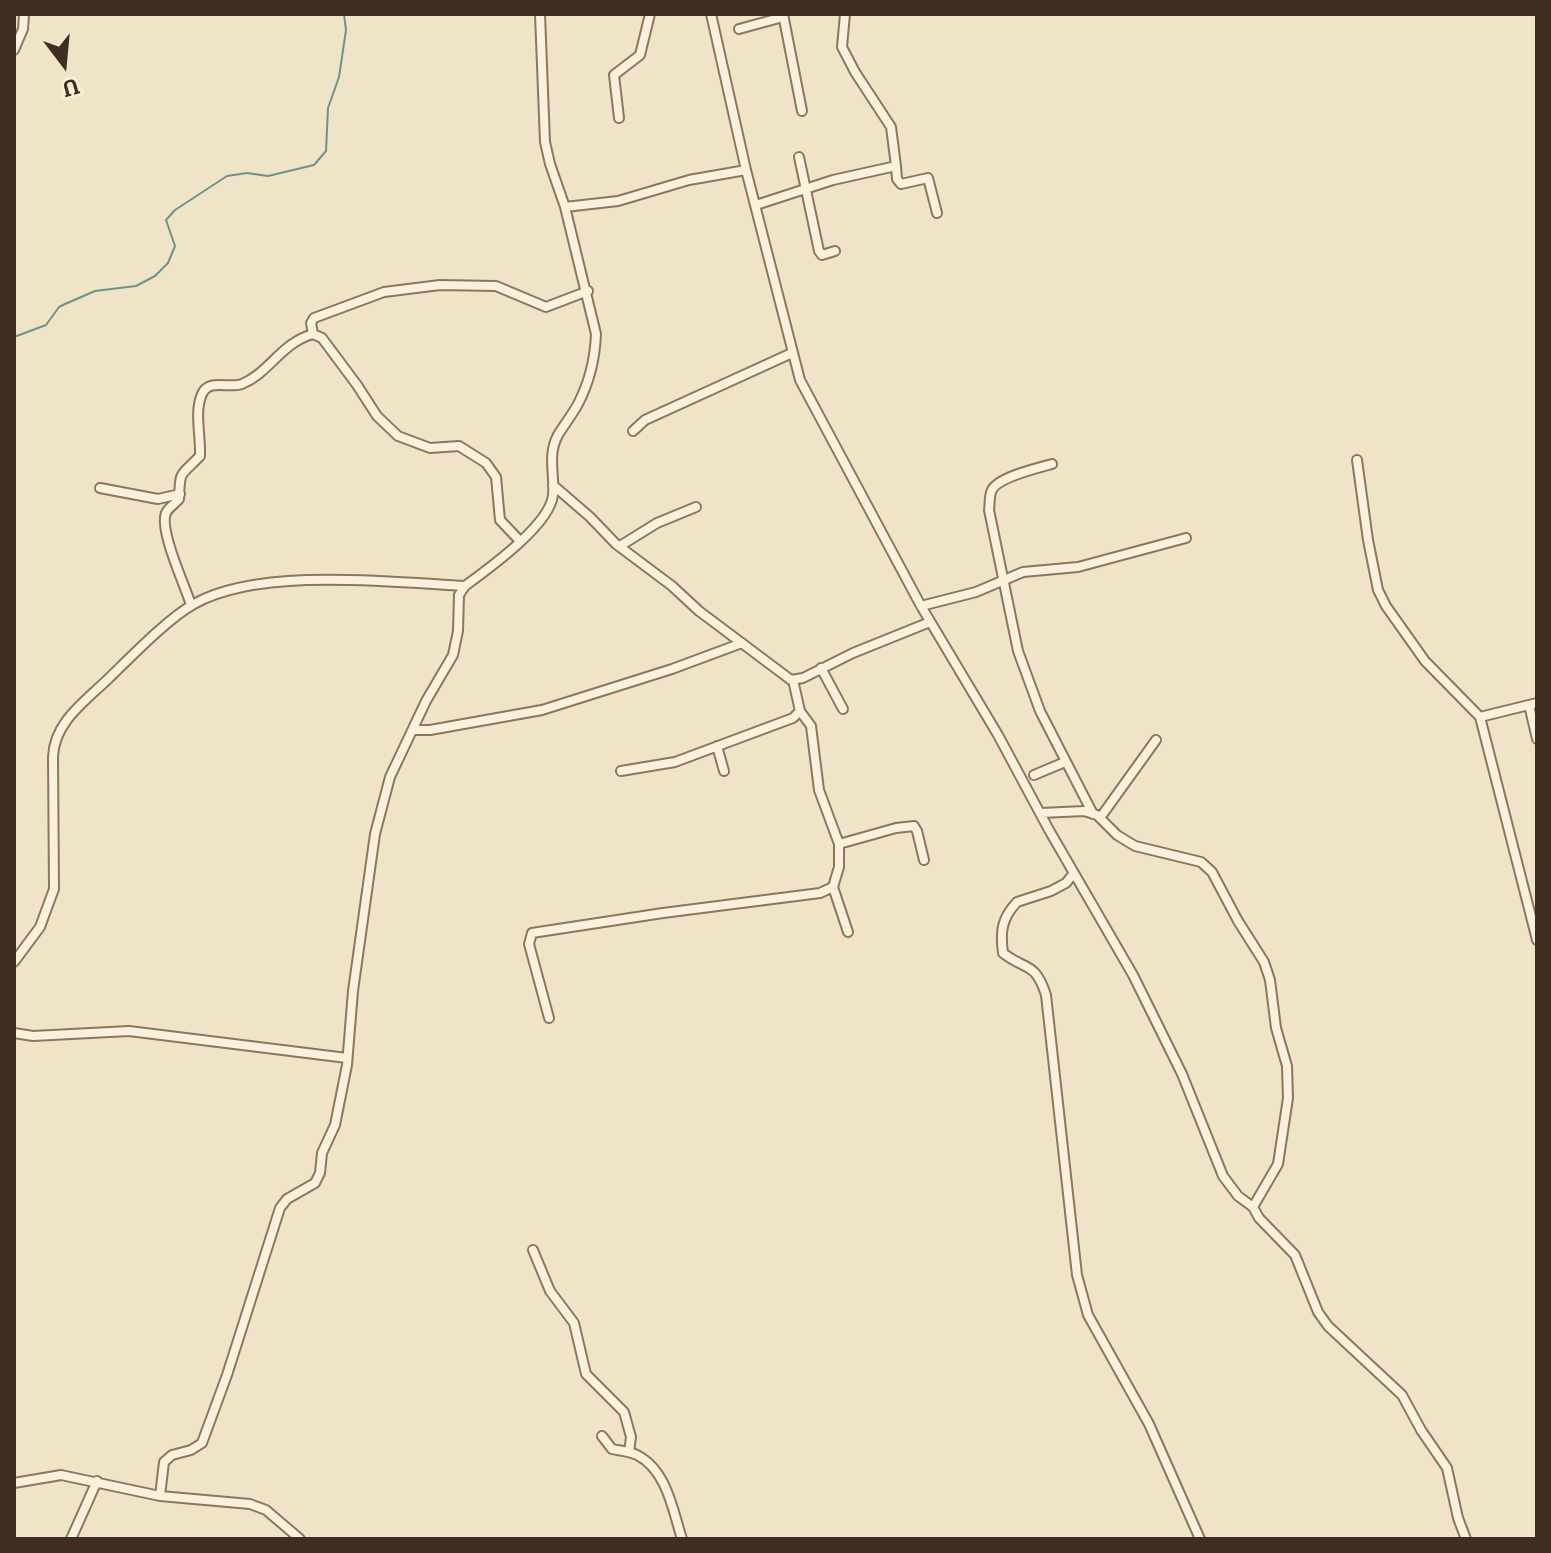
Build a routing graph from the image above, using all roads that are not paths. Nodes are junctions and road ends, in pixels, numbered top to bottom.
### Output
1 (24, 14) edge
2 (540, 14) edge
3 (650, 14) edge
4 (711, 14) edge
5 (845, 14) edge
6 (783, 16) edge
7 (739, 29) dead end
8 (14, 50) edge
9 (802, 111) dead end
10 (619, 118) dead end
11 (799, 157) dead end
12 (896, 166) junction
13 (746, 170) junction
14 (806, 190) junction
15 (756, 205) junction
16 (565, 207) junction
17 (937, 213) dead end
18 (835, 251) dead end
19 (588, 291) junction
20 (313, 334) junction
21 (792, 353) junction
22 (633, 431) dead end
23 (1357, 460) dead end
24 (1052, 464) dead end
25 (553, 485) junction
26 (100, 488) dead end
27 (180, 494) junction
28 (696, 507) dead end
29 (1186, 538) dead end
30 (520, 541) junction
31 (620, 546) junction
32 (1002, 583) junction
33 (465, 586) junction
34 (191, 605) junction
35 (921, 606) junction
36 (930, 622) junction
37 (742, 643) junction
38 (821, 668) junction
39 (793, 680) junction
40 (1533, 704) edge
41 (843, 709) dead end
42 (800, 711) junction
43 (1480, 717) junction
44 (413, 730) junction
45 (1537, 739) edge
46 (1156, 740) dead end
47 (717, 746) junction
48 (1065, 762) junction
49 (621, 771) dead end
50 (724, 771) dead end
51 (1034, 775) dead end
52 (1041, 813) junction
53 (1096, 816) junction
54 (839, 844) junction
55 (924, 860) dead end
56 (1074, 873) junction
57 (833, 887) junction
58 (848, 932) dead end
59 (1537, 940) edge
60 (14, 962) edge
61 (549, 1018) dead end
62 (14, 1033) edge
63 (347, 1058) junction
64 (1253, 1207) junction
65 (533, 1250) dead end
66 (602, 1436) dead end
67 (629, 1452) junction
68 (97, 1481) junction
69 (14, 1483) edge
70 (160, 1496) junction
71 (71, 1539) edge
72 (300, 1539) edge
73 (682, 1539) edge
74 (1200, 1539) edge
75 (1466, 1539) edge

1 - 8 street
2 - 16 street
3 - 10 street
4 - 13 street
5 - 12 street
6 - 7 street
6 - 9 street
11 - 14 street
12 - 14 street
12 - 17 street
13 - 15 street
13 - 16 street
14 - 15 street
14 - 18 street
15 - 21 street
16 - 19 street
19 - 20 street
19 - 25 street
20 - 27 street
20 - 30 street
21 - 22 street
21 - 35 street
23 - 43 street
24 - 32 street
25 - 30 street
25 - 31 street
26 - 27 street
27 - 34 street
28 - 31 street
29 - 32 street
30 - 33 street
31 - 37 street
32 - 35 street
32 - 48 street
33 - 34 street
33 - 44 street
34 - 60 street
35 - 36 street
36 - 38 street
36 - 52 street
37 - 39 street
37 - 44 street
38 - 39 street
38 - 41 street
39 - 42 street
40 - 43 street
40 - 45 street
42 - 47 street
42 - 54 street
43 - 59 street
44 - 63 street
46 - 53 street
47 - 49 street
47 - 50 street
48 - 51 street
48 - 53 street
52 - 53 street
52 - 56 street
53 - 64 street
54 - 55 street
54 - 57 street
56 - 64 street
56 - 74 street
57 - 58 street
57 - 61 street
62 - 63 street
63 - 70 street
64 - 75 street
65 - 67 street
66 - 67 street
67 - 73 street
68 - 69 street
68 - 70 street
68 - 71 street
70 - 72 street

